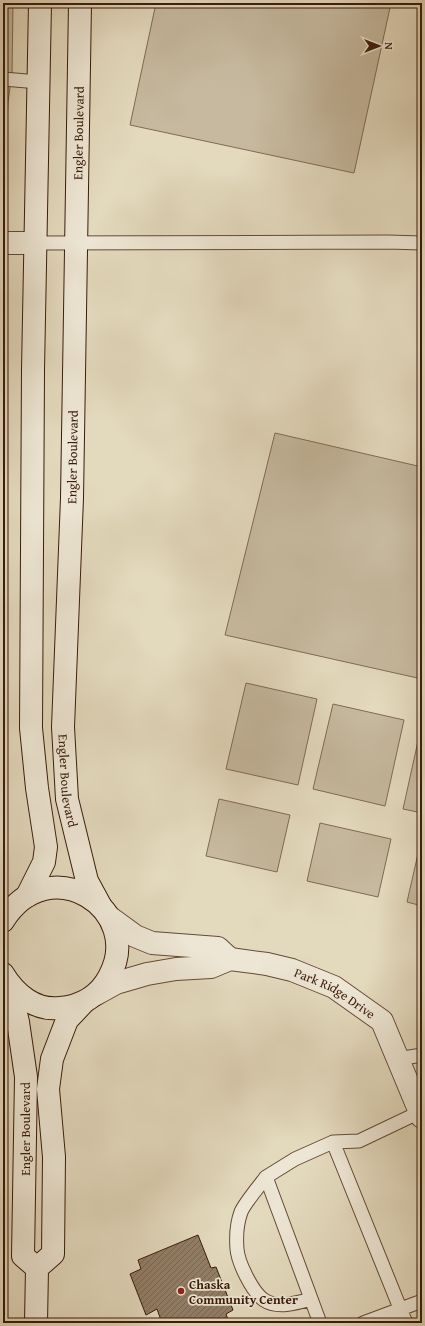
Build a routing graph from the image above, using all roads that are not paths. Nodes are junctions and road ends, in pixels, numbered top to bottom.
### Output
1 (40, 3) edge
2 (80, 3) edge
3 (3, 79) edge
4 (39, 82) junction
5 (3, 243) edge
6 (36, 243) junction
7 (76, 243) junction
8 (422, 243) edge
9 (27, 896) junction
10 (104, 911) junction
11 (3, 921) edge
12 (230, 959) junction
13 (5, 980) edge
14 (90, 998) junction
15 (422, 1055) edge
16 (397, 1059) junction
17 (421, 1114) edge
18 (333, 1142) junction
19 (266, 1177) junction
20 (37, 1268) junction
21 (311, 1299) junction
22 (422, 1301) edge
23 (400, 1309) junction
24 (36, 1323) edge
25 (320, 1323) edge
26 (363, 1323) edge
27 (406, 1323) edge

1 - 4 main road
2 - 7 main road, Engler Boulevard
3 - 4 lane
4 - 6 main road
5 - 6 main road
6 - 7 lane
6 - 9 main road
7 - 8 lane
7 - 10 main road, Engler Boulevard
9 - 10 main road, Park Ridge Drive
9 - 11 main road
10 - 12 main road, Park Ridge Drive
10 - 14 main road, Engler Boulevard
12 - 14 main road
12 - 16 main road, Park Ridge Drive
13 - 14 main road
13 - 20 main road, Engler Boulevard
14 - 20 main road, Engler Boulevard
15 - 16 lane
16 - 17 main road, Park Ridge Drive
17 - 18 lane
18 - 19 lane
18 - 23 lane
19 - 21 lane
19 - 21 lane
20 - 24 main road
21 - 25 lane
22 - 23 lane
23 - 26 lane
23 - 27 lane

